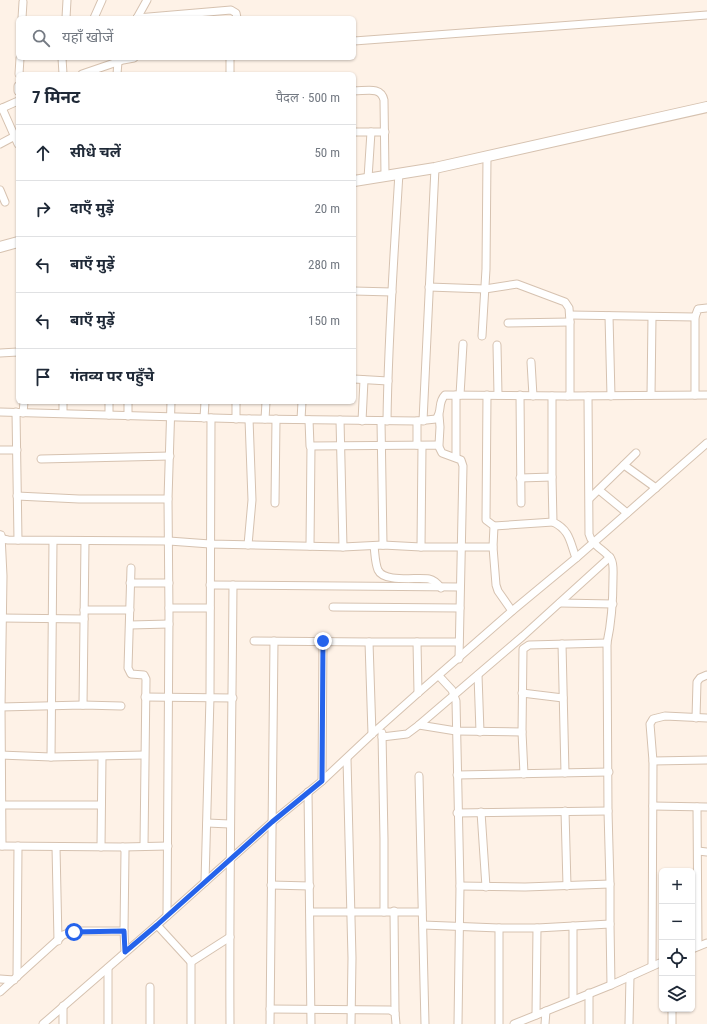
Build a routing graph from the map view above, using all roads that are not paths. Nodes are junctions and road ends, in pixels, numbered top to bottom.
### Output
1 (68, 0) edge
2 (102, 0) edge
3 (147, 0) edge
4 (23, 2) dead end
5 (707, 15) edge
6 (22, 16) edge
7 (66, 16) edge
8 (95, 16) edge
9 (138, 16) edge
10 (160, 16) edge
11 (236, 16) edge
12 (356, 41) edge
13 (20, 60) edge
14 (62, 60) edge
15 (123, 60) edge
16 (230, 60) edge
17 (118, 62) junction
18 (19, 72) edge
19 (62, 72) edge
20 (88, 72) edge
21 (117, 72) edge
22 (230, 72) edge
23 (356, 91) edge
24 (16, 102) edge
25 (707, 107) edge
26 (1, 108) edge
27 (356, 132) edge
28 (371, 132) junction
29 (385, 132) junction
30 (15, 136) joint
31 (0, 144) edge
32 (487, 157) junction
33 (435, 168) junction
34 (399, 173) junction
35 (385, 175) junction
36 (368, 178) junction
37 (356, 181) edge
38 (0, 190) edge
39 (5, 202) dead end
40 (16, 243) edge
41 (0, 247) edge
42 (429, 287) junction
43 (485, 289) junction
44 (356, 291) edge
45 (392, 292) junction
46 (707, 308) edge
47 (609, 316) junction
48 (652, 317) junction
49 (695, 317) junction
50 (570, 318) junction
51 (508, 323) dead end
52 (482, 336) dead end
53 (463, 344) dead end
54 (497, 345) dead end
55 (16, 352) edge
56 (0, 353) edge
57 (531, 362) dead end
58 (356, 379) edge
59 (364, 380) junction
60 (388, 381) junction
61 (458, 395) junction
62 (487, 395) junction
63 (498, 395) junction
64 (520, 395) junction
65 (651, 395) junction
66 (696, 395) junction
67 (707, 395) edge
68 (533, 396) junction
69 (552, 396) junction
70 (568, 396) junction
71 (588, 396) junction
72 (611, 396) junction
73 (23, 404) edge
74 (64, 404) edge
75 (109, 404) edge
76 (128, 404) edge
77 (171, 404) edge
78 (205, 404) edge
79 (236, 404) edge
80 (266, 404) edge
81 (302, 404) edge
82 (0, 412) edge
83 (20, 412) junction
84 (63, 413) junction
85 (109, 415) junction
86 (439, 415) junction
87 (128, 416) junction
88 (171, 416) junction
89 (207, 418) junction
90 (236, 419) junction
91 (249, 419) junction
92 (265, 419) junction
93 (276, 419) junction
94 (305, 419) junction
95 (340, 420) junction
96 (362, 420) junction
97 (384, 421) junction
98 (420, 421) junction
99 (707, 444) edge
100 (382, 445) junction
101 (420, 445) junction
102 (439, 445) junction
103 (310, 446) junction
104 (340, 446) junction
105 (0, 450) edge
106 (17, 450) junction
107 (636, 453) dead end
108 (170, 456) junction
109 (456, 457) junction
110 (41, 459) dead end
111 (624, 465) junction
112 (552, 477) junction
113 (520, 478) junction
114 (656, 488) junction
115 (598, 490) junction
116 (17, 496) junction
117 (590, 498) junction
118 (168, 499) junction
119 (275, 503) dead end
120 (521, 504) dead end
121 (627, 513) junction
122 (553, 522) junction
123 (494, 526) junction
124 (0, 535) edge
125 (18, 540) junction
126 (53, 541) junction
127 (85, 541) junction
128 (169, 541) junction
129 (593, 543) junction
130 (210, 544) junction
131 (248, 544) junction
132 (383, 545) junction
133 (310, 546) junction
134 (374, 546) junction
135 (462, 546) junction
136 (343, 547) junction
137 (421, 547) junction
138 (493, 547) junction
139 (576, 558) junction
140 (610, 558) junction
141 (131, 568) dead end
142 (1, 576) edge
143 (130, 583) junction
144 (169, 583) junction
145 (210, 585) junction
146 (233, 585) junction
147 (460, 587) junction
148 (441, 588) junction
149 (560, 603) junction
150 (613, 604) junction
151 (1, 607) edge
152 (333, 607) dead end
153 (169, 608) junction
154 (210, 608) junction
155 (460, 608) junction
156 (84, 610) junction
157 (130, 610) junction
158 (512, 611) junction
159 (2, 618) junction
160 (51, 619) junction
161 (84, 619) junction
162 (169, 624) junction
163 (130, 625) junction
164 (254, 641) dead end
165 (274, 641) junction
166 (323, 641) junction
167 (369, 642) junction
168 (417, 642) junction
169 (459, 642) junction
170 (607, 643) junction
171 (562, 644) junction
172 (459, 659) junction
173 (478, 675) junction
174 (707, 675) edge
175 (439, 676) junction
176 (522, 693) junction
177 (418, 694) junction
178 (454, 695) junction
179 (145, 697) junction
180 (168, 697) junction
181 (210, 697) junction
182 (233, 698) junction
183 (563, 698) junction
184 (51, 705) junction
185 (83, 705) junction
186 (121, 706) dead end
187 (1, 712) edge
188 (696, 718) junction
189 (707, 718) edge
190 (382, 725) junction
191 (419, 725) junction
192 (456, 731) junction
193 (480, 732) junction
194 (522, 732) junction
195 (372, 734) junction
196 (382, 737) junction
197 (1, 755) edge
198 (144, 755) junction
199 (102, 756) junction
200 (51, 757) junction
201 (347, 759) junction
202 (707, 760) edge
203 (653, 761) junction
204 (609, 772) junction
205 (565, 773) junction
206 (524, 774) junction
207 (457, 775) junction
208 (419, 776) dead end
209 (322, 781) junction
210 (308, 792) junction
211 (2, 805) junction
212 (102, 805) junction
213 (653, 806) junction
214 (697, 807) junction
215 (707, 807) edge
216 (565, 811) junction
217 (608, 811) junction
218 (481, 812) junction
219 (457, 813) junction
220 (272, 822) junction
221 (207, 823) junction
222 (230, 824) junction
223 (1, 846) edge
224 (18, 846) junction
225 (144, 846) junction
226 (168, 846) junction
227 (56, 847) junction
228 (101, 847) junction
229 (123, 847) junction
230 (698, 851) junction
231 (707, 852) edge
232 (230, 860) junction
233 (205, 882) junction
234 (610, 884) junction
235 (271, 885) junction
236 (310, 886) junction
237 (460, 886) junction
238 (567, 886) junction
239 (486, 887) junction
240 (310, 912) junction
241 (350, 912) junction
242 (384, 912) junction
243 (394, 912) junction
244 (422, 912) junction
245 (167, 916) junction
246 (610, 924) junction
247 (157, 925) junction
248 (423, 925) junction
249 (459, 926) junction
250 (574, 926) junction
251 (499, 928) junction
252 (537, 928) junction
253 (124, 931) junction
254 (230, 937) junction
255 (58, 941) junction
256 (707, 943) edge
257 (695, 948) edge
258 (125, 952) junction
259 (191, 962) junction
260 (659, 963) edge
261 (652, 966) junction
262 (108, 968) junction
263 (630, 976) junction
264 (15, 978) junction
265 (0, 979) edge
266 (611, 985) junction
267 (150, 987) dead end
268 (0, 992) edge
269 (589, 993) junction
270 (573, 1000) junction
271 (63, 1006) junction
272 (270, 1009) junction
273 (351, 1009) junction
274 (311, 1010) junction
275 (546, 1011) junction
276 (395, 1012) junction
277 (672, 1012) edge
278 (536, 1015) junction
279 (43, 1024) edge
280 (63, 1024) edge
281 (108, 1024) edge
282 (150, 1024) edge
283 (191, 1024) edge
284 (230, 1024) edge
285 (270, 1024) edge
286 (311, 1024) edge
287 (351, 1024) edge
288 (396, 1024) edge
289 (425, 1024) edge
290 (458, 1024) edge
291 (499, 1024) edge
292 (514, 1024) edge
293 (545, 1024) edge
294 (589, 1024) edge
295 (629, 1024) edge
296 (672, 1024) edge

1 - 7 street
2 - 8 street
3 - 9 street
4 - 6 street
5 - 12 street
10 - 11 street
13 - 18 street
14 - 19 street
15 - 17 street
16 - 22 street
17 - 20 street
17 - 21 street
23 - 29 street
24 - 26 street
25 - 32 street
26 - 30 street
27 - 28 street
28 - 29 street
28 - 36 street
29 - 35 street
30 - 31 street
32 - 33 street
32 - 43 street
33 - 34 street
33 - 42 street
34 - 35 street
34 - 45 street
35 - 36 street
36 - 37 street
38 - 39 street
40 - 41 street
42 - 43 street
42 - 98 street
43 - 50 street
43 - 52 street
44 - 45 street
45 - 60 street
46 - 49 street
47 - 48 street
47 - 50 street
47 - 72 street
48 - 49 street
48 - 65 street
49 - 66 street
50 - 51 street
50 - 70 street
53 - 61 street
54 - 63 street
55 - 56 street
57 - 68 street
58 - 59 street
59 - 60 street
59 - 96 street
60 - 97 street
61 - 62 street
61 - 86 street
61 - 109 street
62 - 63 street
62 - 123 street
63 - 64 street
64 - 68 street
64 - 113 street
65 - 66 street
65 - 72 street
66 - 67 street
68 - 69 street
69 - 70 street
69 - 112 street
70 - 71 street
71 - 72 street
71 - 117 street
73 - 83 street
74 - 84 street
75 - 85 street
76 - 87 street
77 - 88 street
78 - 89 street
79 - 90 street
80 - 92 street
81 - 94 street
82 - 83 street
83 - 84 street
83 - 106 street
84 - 85 street
85 - 87 street
86 - 98 street
86 - 102 street
87 - 88 street
88 - 89 street
88 - 108 street
89 - 90 street
89 - 130 street
90 - 91 street
91 - 92 street
91 - 131 street
92 - 93 street
93 - 94 street
93 - 119 street
94 - 95 street
94 - 103 street
95 - 96 street
95 - 104 street
96 - 97 street
97 - 98 street
97 - 100 street
98 - 101 street
99 - 114 street
100 - 101 street
100 - 104 street
100 - 132 street
101 - 102 street
101 - 137 street
102 - 109 street
103 - 104 street
103 - 133 street
104 - 136 street
105 - 106 street
106 - 116 street
107 - 111 street
108 - 110 street
108 - 118 street
109 - 135 street
111 - 114 street
111 - 115 street
112 - 113 street
112 - 122 street
113 - 120 street
114 - 121 street
115 - 117 street
115 - 121 street
116 - 118 street
116 - 125 street
117 - 129 street
118 - 128 street
121 - 129 street
122 - 123 street
122 - 139 street
123 - 138 street
124 - 125 street
124 - 142 street
125 - 126 street
126 - 127 street
126 - 160 street
127 - 128 street
127 - 156 street
128 - 130 street
128 - 144 street
129 - 139 street
129 - 140 street
130 - 131 street
130 - 145 street
131 - 133 street
132 - 134 street
132 - 137 street
133 - 136 street
134 - 136 street
134 - 148 street
135 - 137 street
135 - 138 street
135 - 147 street
138 - 158 street
139 - 158 street
140 - 149 street
140 - 150 street
141 - 143 street
142 - 151 street
143 - 144 street
143 - 157 street
144 - 153 street
145 - 146 street
145 - 154 street
146 - 148 street
146 - 182 street
147 - 148 street
147 - 155 street
149 - 150 street
149 - 173 street
150 - 170 street
151 - 159 street
152 - 155 street
153 - 154 street
153 - 162 street
154 - 181 street
155 - 169 street
156 - 157 street
156 - 161 street
157 - 163 street
158 - 172 street
159 - 160 street
159 - 187 street
160 - 161 street
160 - 184 street
161 - 185 street
162 - 163 street
162 - 180 street
163 - 179 street
164 - 165 street
165 - 166 street
165 - 220 street
166 - 167 street
166 - 209 street
167 - 168 street
167 - 195 street
168 - 169 street
168 - 177 street
169 - 172 street
170 - 171 street
170 - 204 street
171 - 176 street
171 - 183 street
172 - 175 street
173 - 178 street
173 - 193 street
174 - 188 street
175 - 177 street
175 - 178 street
176 - 183 street
176 - 194 street
177 - 190 street
178 - 191 street
178 - 192 street
179 - 180 street
179 - 198 street
180 - 181 street
180 - 226 street
181 - 182 street
181 - 221 street
182 - 222 street
183 - 205 street
184 - 185 street
184 - 187 street
184 - 200 street
185 - 186 street
187 - 197 street
188 - 189 street
188 - 203 street
190 - 195 street
190 - 196 street
191 - 192 street
191 - 196 street
192 - 193 street
192 - 207 street
193 - 194 street
194 - 206 street
195 - 201 street
196 - 242 street
197 - 200 street
197 - 211 street
198 - 199 street
198 - 225 street
199 - 200 street
199 - 212 street
201 - 209 street
201 - 241 street
202 - 203 street
203 - 213 street
204 - 205 street
204 - 217 street
205 - 206 street
206 - 207 street
207 - 219 street
208 - 244 street
209 - 210 street
210 - 220 street
210 - 236 street
211 - 212 street
211 - 223 street
212 - 228 street
213 - 214 street
213 - 261 street
214 - 215 street
214 - 230 street
216 - 217 street
216 - 218 street
216 - 238 street
217 - 234 street
218 - 219 street
218 - 239 street
219 - 237 street
220 - 232 street
220 - 235 street
221 - 222 street
221 - 233 street
222 - 232 street
223 - 224 street
224 - 227 street
224 - 264 street
225 - 226 street
225 - 229 street
226 - 245 street
227 - 228 street
227 - 255 street
228 - 229 street
229 - 253 street
230 - 231 street
230 - 257 street
232 - 233 street
232 - 254 street
233 - 245 street
234 - 238 street
234 - 246 street
235 - 236 street
235 - 272 street
236 - 240 street
237 - 239 street
237 - 249 street
238 - 239 street
240 - 241 street
240 - 274 street
241 - 242 street
241 - 273 street
242 - 243 street
243 - 244 street
243 - 276 street
244 - 248 street
245 - 247 street
246 - 250 street
246 - 266 street
247 - 258 street
247 - 259 street
248 - 249 street
248 - 289 street
249 - 251 street
249 - 290 street
250 - 252 street
250 - 270 street
251 - 252 street
251 - 291 street
252 - 278 street
253 - 255 street
253 - 258 street
254 - 259 street
254 - 284 street
255 - 264 street
256 - 257 street
258 - 262 street
259 - 283 street
260 - 261 street
261 - 263 street
262 - 271 street
262 - 281 street
263 - 266 street
263 - 295 street
264 - 265 street
264 - 268 street
266 - 269 street
267 - 282 street
269 - 270 street
269 - 294 street
270 - 275 street
271 - 279 street
271 - 280 street
272 - 274 street
272 - 285 street
273 - 274 street
273 - 276 street
273 - 287 street
274 - 286 street
275 - 278 street
275 - 293 street
276 - 288 street
277 - 296 street
278 - 292 street

